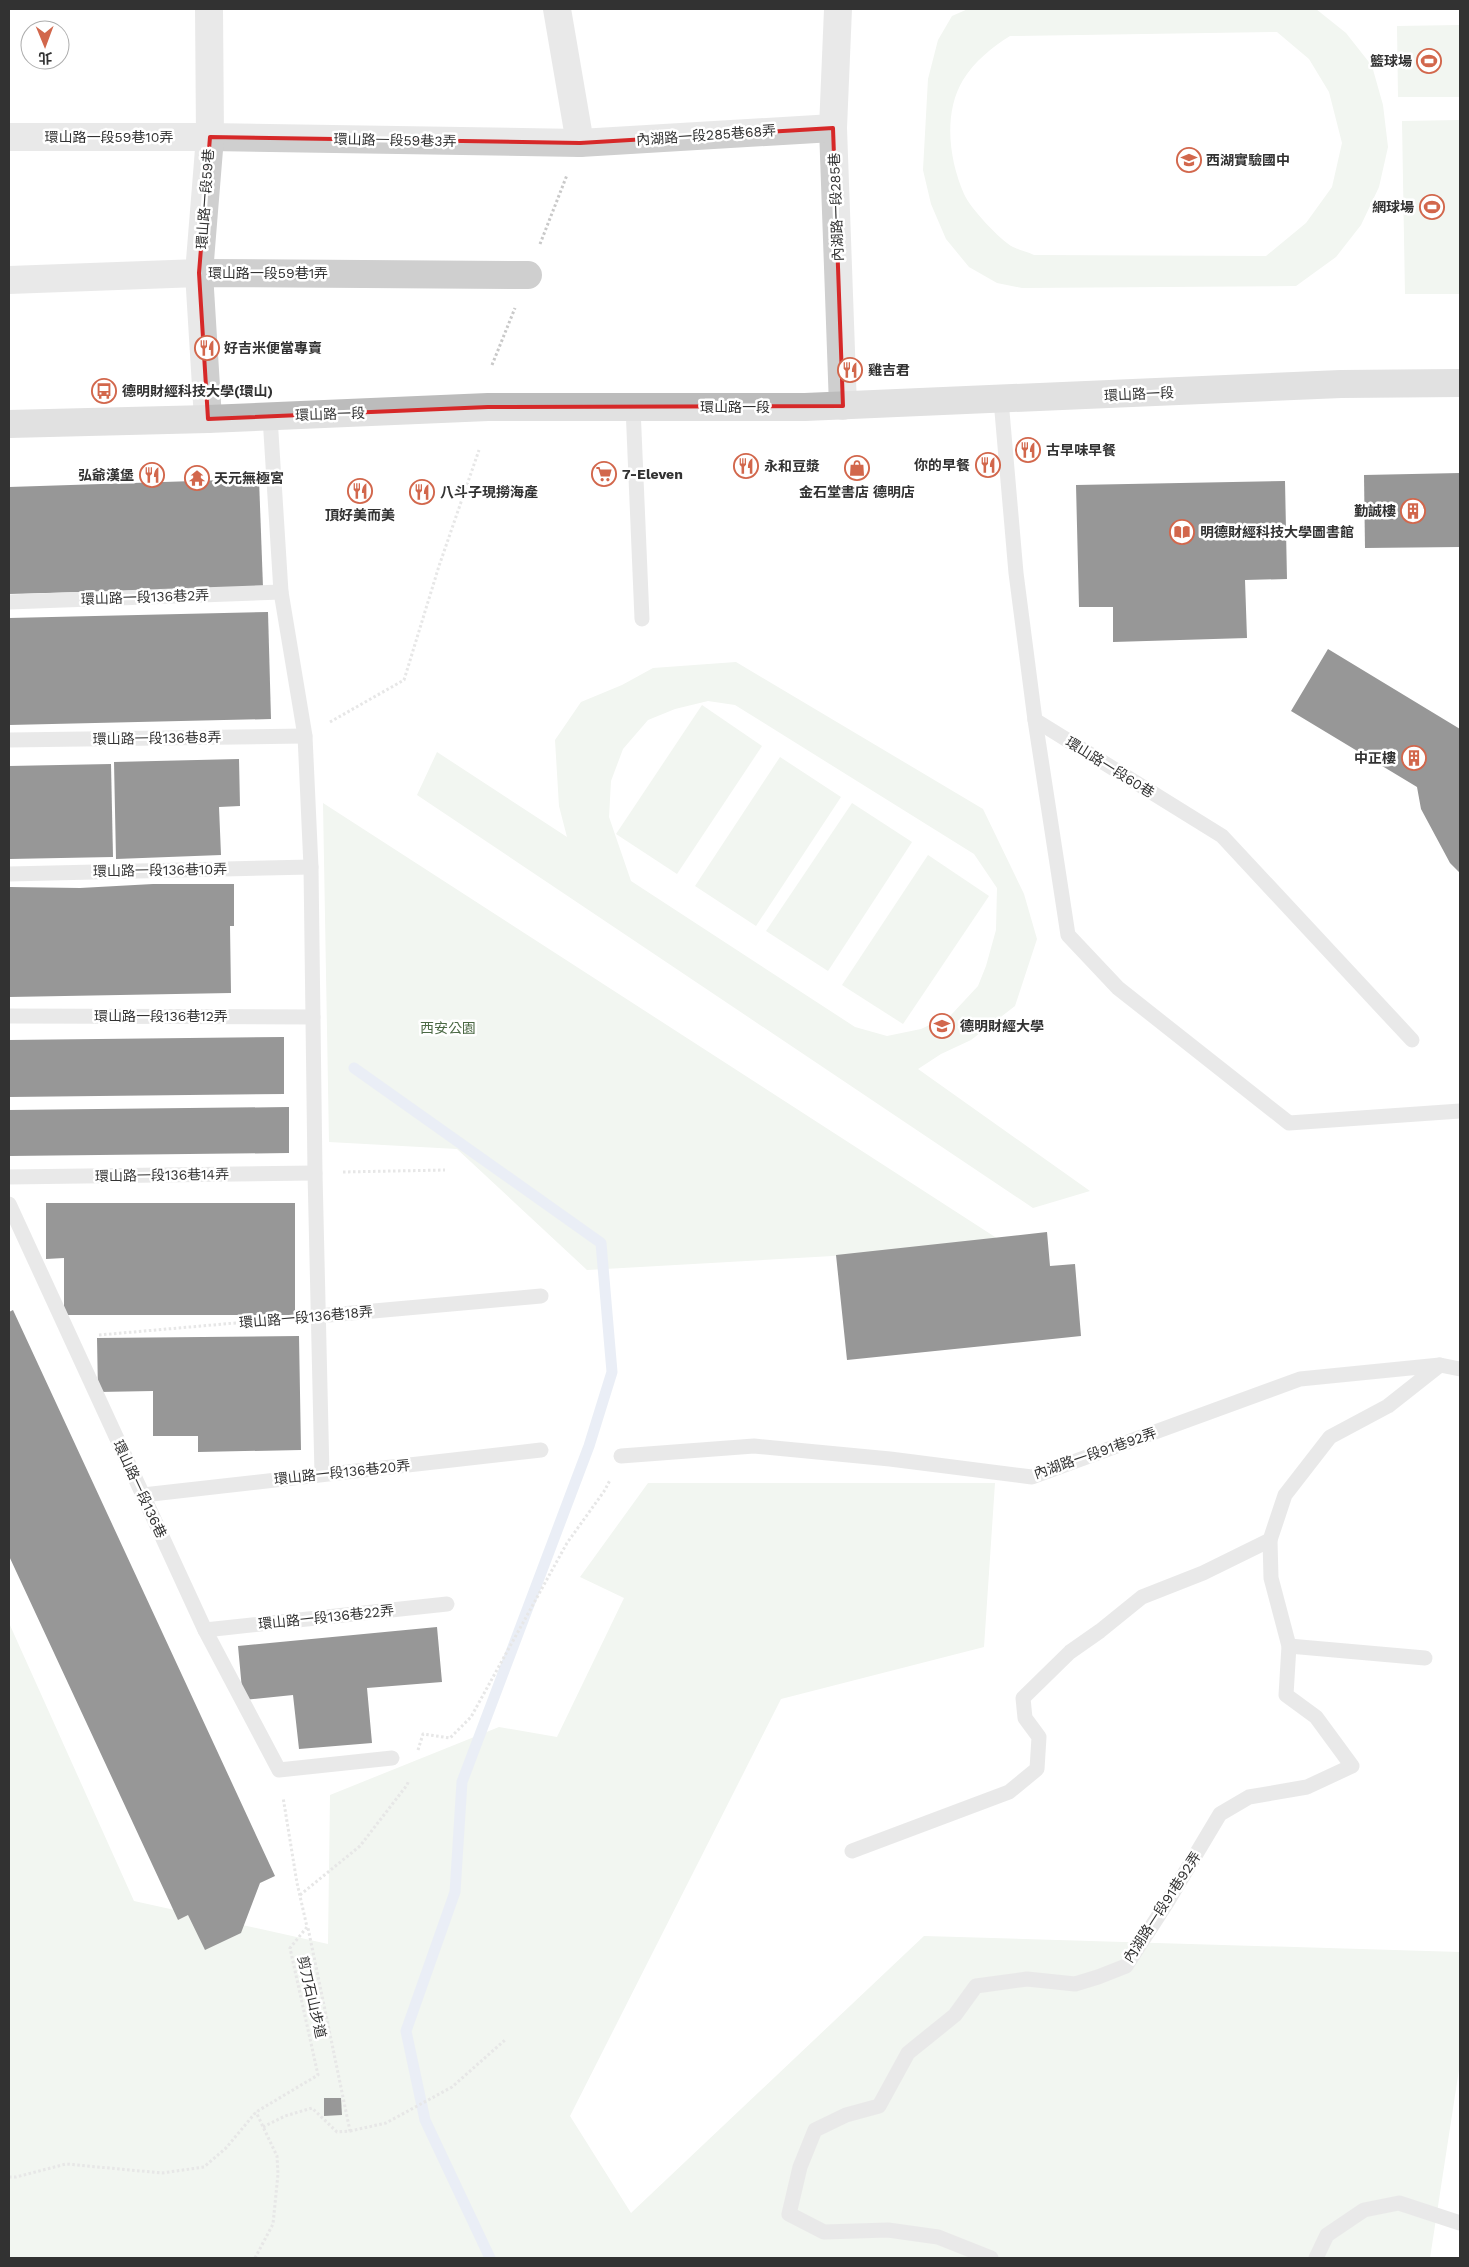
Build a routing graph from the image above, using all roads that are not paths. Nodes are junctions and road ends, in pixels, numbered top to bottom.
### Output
1 (209, 9) edge
2 (557, 9) edge
3 (838, 9) edge
4 (832, 128) junction
5 (9, 137) edge
6 (210, 137) junction
7 (580, 143) junction
8 (199, 272) junction
9 (528, 275) dead end
10 (9, 280) edge
11 (1460, 383) edge
12 (1001, 400) junction
13 (843, 406) junction
14 (633, 407) junction
15 (270, 417) junction
16 (208, 419) junction
17 (9, 424) edge
18 (281, 592) junction
19 (9, 602) edge
20 (642, 619) dead end
21 (1035, 720) junction
22 (305, 736) junction
23 (9, 740) edge
24 (311, 867) junction
25 (9, 874) edge
26 (9, 1016) edge
27 (313, 1017) junction
28 (1412, 1040) dead end
29 (1460, 1111) edge
30 (314, 1173) junction
31 (9, 1177) edge
32 (9, 1204) edge
33 (541, 1296) dead end
34 (318, 1316) junction
35 (1440, 1365) junction
36 (1460, 1369) edge
37 (541, 1450) dead end
38 (621, 1456) road end
39 (322, 1474) junction
40 (143, 1495) junction
41 (1270, 1540) junction
42 (447, 1604) dead end
43 (205, 1630) junction
44 (1289, 1646) junction
45 (1425, 1658) dead end
46 (392, 1758) dead end
47 (852, 1851) dead end
48 (1460, 2223) edge
49 (991, 2258) edge
50 (1316, 2258) edge

1 - 6 street, 環山路一段59巷
2 - 7 street
3 - 4 street, 內湖路一段285巷
4 - 7 street, 內湖路一段285巷68弄
4 - 13 street, 內湖路一段285巷
5 - 6 street, 環山路一段59巷10弄
6 - 7 street, 環山路一段59巷3弄
6 - 8 street, 環山路一段59巷
8 - 9 street, 環山路一段59巷1弄
8 - 10 street, 環山路一段59巷1弄
8 - 16 street, 環山路一段59巷
11 - 12 street, 環山路一段
12 - 13 street, 環山路一段
12 - 21 lane
13 - 14 street, 環山路一段
14 - 15 street, 環山路一段
14 - 20 lane
15 - 16 street, 環山路一段
15 - 18 lane
16 - 17 street, 環山路一段
18 - 19 lane, 環山路一段136巷2弄
18 - 22 lane
21 - 28 lane, 環山路一段60巷
21 - 29 lane
22 - 23 lane, 環山路一段136巷8弄
22 - 24 lane
24 - 25 lane, 環山路一段136巷10弄
24 - 27 lane
26 - 27 lane, 環山路一段136巷12弄
27 - 30 lane
30 - 31 lane, 環山路一段136巷14弄
30 - 34 lane
32 - 40 lane, 環山路一段136巷
33 - 34 lane, 環山路一段136巷18弄
34 - 39 lane
35 - 36 lane, 內湖路一段91巷92弄
35 - 38 lane, 內湖路一段91巷92弄
35 - 41 lane, 內湖路一段91巷92弄
37 - 39 lane, 環山路一段136巷20弄
39 - 40 lane, 環山路一段136巷20弄
40 - 43 lane, 環山路一段136巷
41 - 44 lane, 內湖路一段91巷92弄
41 - 47 lane
42 - 43 lane, 環山路一段136巷22弄
43 - 46 lane, 環山路一段136巷
44 - 45 lane
44 - 49 lane, 內湖路一段91巷92弄
48 - 50 lane

